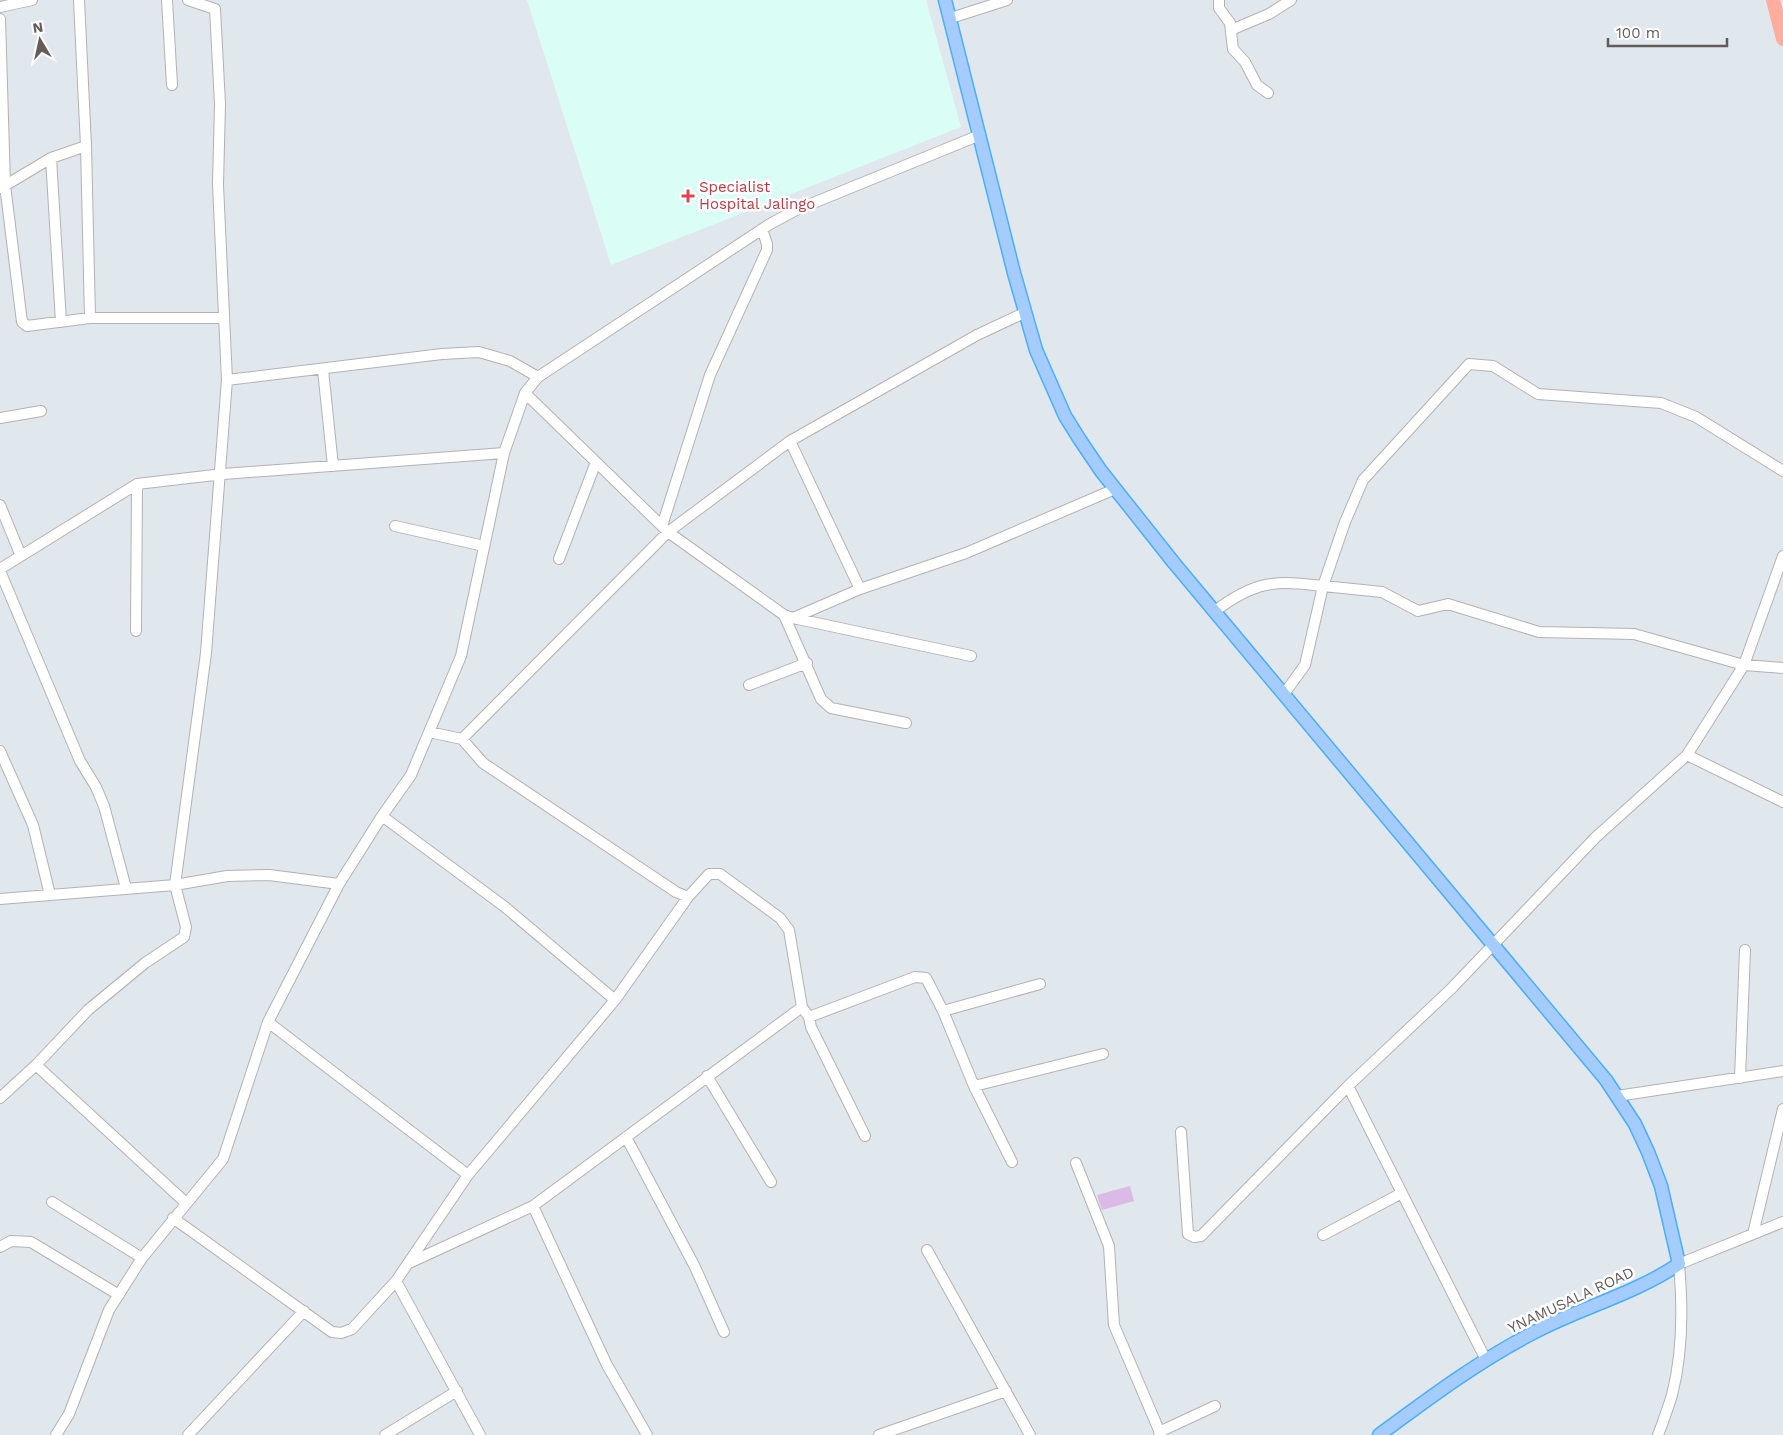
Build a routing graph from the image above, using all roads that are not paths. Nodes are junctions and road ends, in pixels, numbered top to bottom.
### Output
1 (32, 0) edge
2 (79, 0) edge
3 (167, 0) edge
4 (188, 0) edge
5 (945, 0) edge
6 (1007, 0) edge
7 (1219, 0) edge
8 (1291, 0) edge
9 (0, 8) edge
10 (951, 18) junction
11 (0, 19) edge
12 (1230, 30) junction
13 (172, 86) dead end
14 (1268, 93) dead end
15 (980, 135) junction
16 (86, 146) junction
17 (51, 158) junction
18 (3, 187) edge
19 (762, 230) junction
20 (1024, 312) junction
21 (90, 318) junction
22 (224, 318) junction
23 (61, 322) junction
24 (323, 370) junction
25 (538, 377) junction
26 (227, 380) junction
27 (525, 393) junction
28 (41, 411) dead end
29 (0, 418) edge
30 (790, 441) junction
31 (504, 453) junction
32 (596, 462) junction
33 (333, 466) junction
34 (1783, 471) edge
35 (220, 475) junction
36 (137, 484) junction
37 (1115, 489) junction
38 (0, 505) edge
39 (395, 526) dead end
40 (665, 529) junction
41 (484, 546) junction
42 (21, 556) junction
43 (1783, 556) edge
44 (559, 559) dead end
45 (0, 570) edge
46 (1323, 586) junction
47 (860, 589) junction
48 (1215, 611) junction
49 (789, 616) junction
50 (136, 631) dead end
51 (972, 656) dead end
52 (807, 663) junction
53 (1744, 665) junction
54 (1783, 668) edge
55 (749, 685) dead end
56 (1284, 694) junction
57 (906, 723) dead end
58 (429, 732) junction
59 (462, 739) junction
60 (0, 751) edge
61 (1687, 755) junction
62 (1783, 802) edge
63 (382, 816) junction
64 (339, 884) junction
65 (175, 885) junction
66 (126, 888) junction
67 (50, 894) junction
68 (688, 897) junction
69 (0, 899) edge
70 (1494, 945) junction
71 (1745, 950) dead end
72 (1040, 984) dead end
73 (615, 1000) junction
74 (802, 1007) junction
75 (943, 1011) junction
76 (809, 1017) junction
77 (268, 1022) junction
78 (1103, 1054) dead end
79 (36, 1065) junction
80 (1783, 1071) edge
81 (707, 1076) junction
82 (1740, 1078) junction
83 (974, 1086) junction
84 (1348, 1086) junction
85 (1617, 1096) junction
86 (0, 1098) edge
87 (1783, 1109) edge
88 (1181, 1132) dead end
89 (865, 1136) dead end
90 (626, 1137) junction
91 (1012, 1162) dead end
92 (1076, 1163) dead end
93 (468, 1175) junction
94 (770, 1182) dead end
95 (1400, 1194) junction
96 (52, 1202) dead end
97 (186, 1203) junction
98 (533, 1206) junction
99 (173, 1218) junction
100 (1783, 1222) edge
101 (1754, 1234) junction
102 (1323, 1235) dead end
103 (0, 1247) edge
104 (927, 1250) dead end
105 (142, 1258) junction
106 (409, 1263) junction
107 (1679, 1264) junction
108 (396, 1281) junction
109 (119, 1295) junction
110 (304, 1311) junction
111 (724, 1332) dead end
112 (1486, 1360) junction
113 (457, 1391) junction
114 (1006, 1391) junction
115 (1215, 1406) dead end
116 (1160, 1433) edge
117 (56, 1435) edge
118 (188, 1435) edge
119 (385, 1435) edge
120 (480, 1435) edge
121 (647, 1435) edge
122 (879, 1435) edge
123 (1030, 1435) edge
124 (1379, 1435) edge
125 (1658, 1435) edge

1 - 9 street
2 - 16 street
3 - 13 street
4 - 22 street
5 - 10 main road
6 - 10 street
7 - 12 street
8 - 12 street
10 - 15 main road
11 - 18 street
12 - 14 street
15 - 19 street
15 - 20 main road
16 - 17 street
16 - 21 street
17 - 18 street
17 - 23 street
18 - 23 street
19 - 25 street
19 - 40 street
20 - 30 street
20 - 37 main road
21 - 22 street
21 - 23 street
22 - 26 street
24 - 25 street
24 - 26 street
24 - 33 street
25 - 27 street
26 - 35 street
27 - 31 street
27 - 32 street
28 - 29 street
30 - 40 street
30 - 47 street
31 - 33 street
31 - 41 street
32 - 40 street
32 - 44 street
33 - 35 street
34 - 46 street
35 - 36 street
35 - 65 street
36 - 42 street
36 - 50 street
37 - 47 street
37 - 48 main road
38 - 42 street
39 - 41 street
40 - 49 street
40 - 59 street
41 - 58 street
42 - 45 street
43 - 53 street
45 - 66 street
46 - 48 street
46 - 53 street
46 - 56 street
47 - 49 street
48 - 56 main road
49 - 51 street
49 - 52 street
52 - 55 street
52 - 57 street
53 - 54 street
53 - 61 street
56 - 70 main road
58 - 59 street
58 - 63 street
59 - 68 street
60 - 67 street
61 - 62 street
61 - 70 street
63 - 64 street
63 - 73 street
64 - 65 street
64 - 77 street
65 - 66 street
65 - 79 street
66 - 67 street
67 - 69 street
68 - 73 street
68 - 74 street
70 - 84 street
70 - 85 main road
71 - 82 street
72 - 75 street
73 - 93 street
74 - 76 street
74 - 81 street
75 - 76 street
75 - 83 street
76 - 89 street
77 - 93 street
77 - 97 street
78 - 83 street
79 - 86 street
79 - 97 street
80 - 82 street
81 - 90 street
81 - 94 street
82 - 85 street
83 - 91 street
84 - 88 street
84 - 95 street
85 - 107 main road
87 - 101 street
90 - 98 street
90 - 111 street
92 - 116 street
93 - 106 street
95 - 102 street
95 - 112 street
96 - 105 street
97 - 99 street
98 - 106 street
98 - 121 street
99 - 105 street
99 - 110 street
100 - 101 street
101 - 107 street
103 - 109 street
104 - 114 street
105 - 109 street
106 - 108 street
107 - 112 main road, YNAMUSALA ROAD
107 - 125 street
108 - 110 street
108 - 113 street
109 - 117 street
110 - 118 street
112 - 124 main road, YNAMUSALA ROAD
113 - 119 street
113 - 120 street
114 - 122 street
114 - 123 street
115 - 116 street

